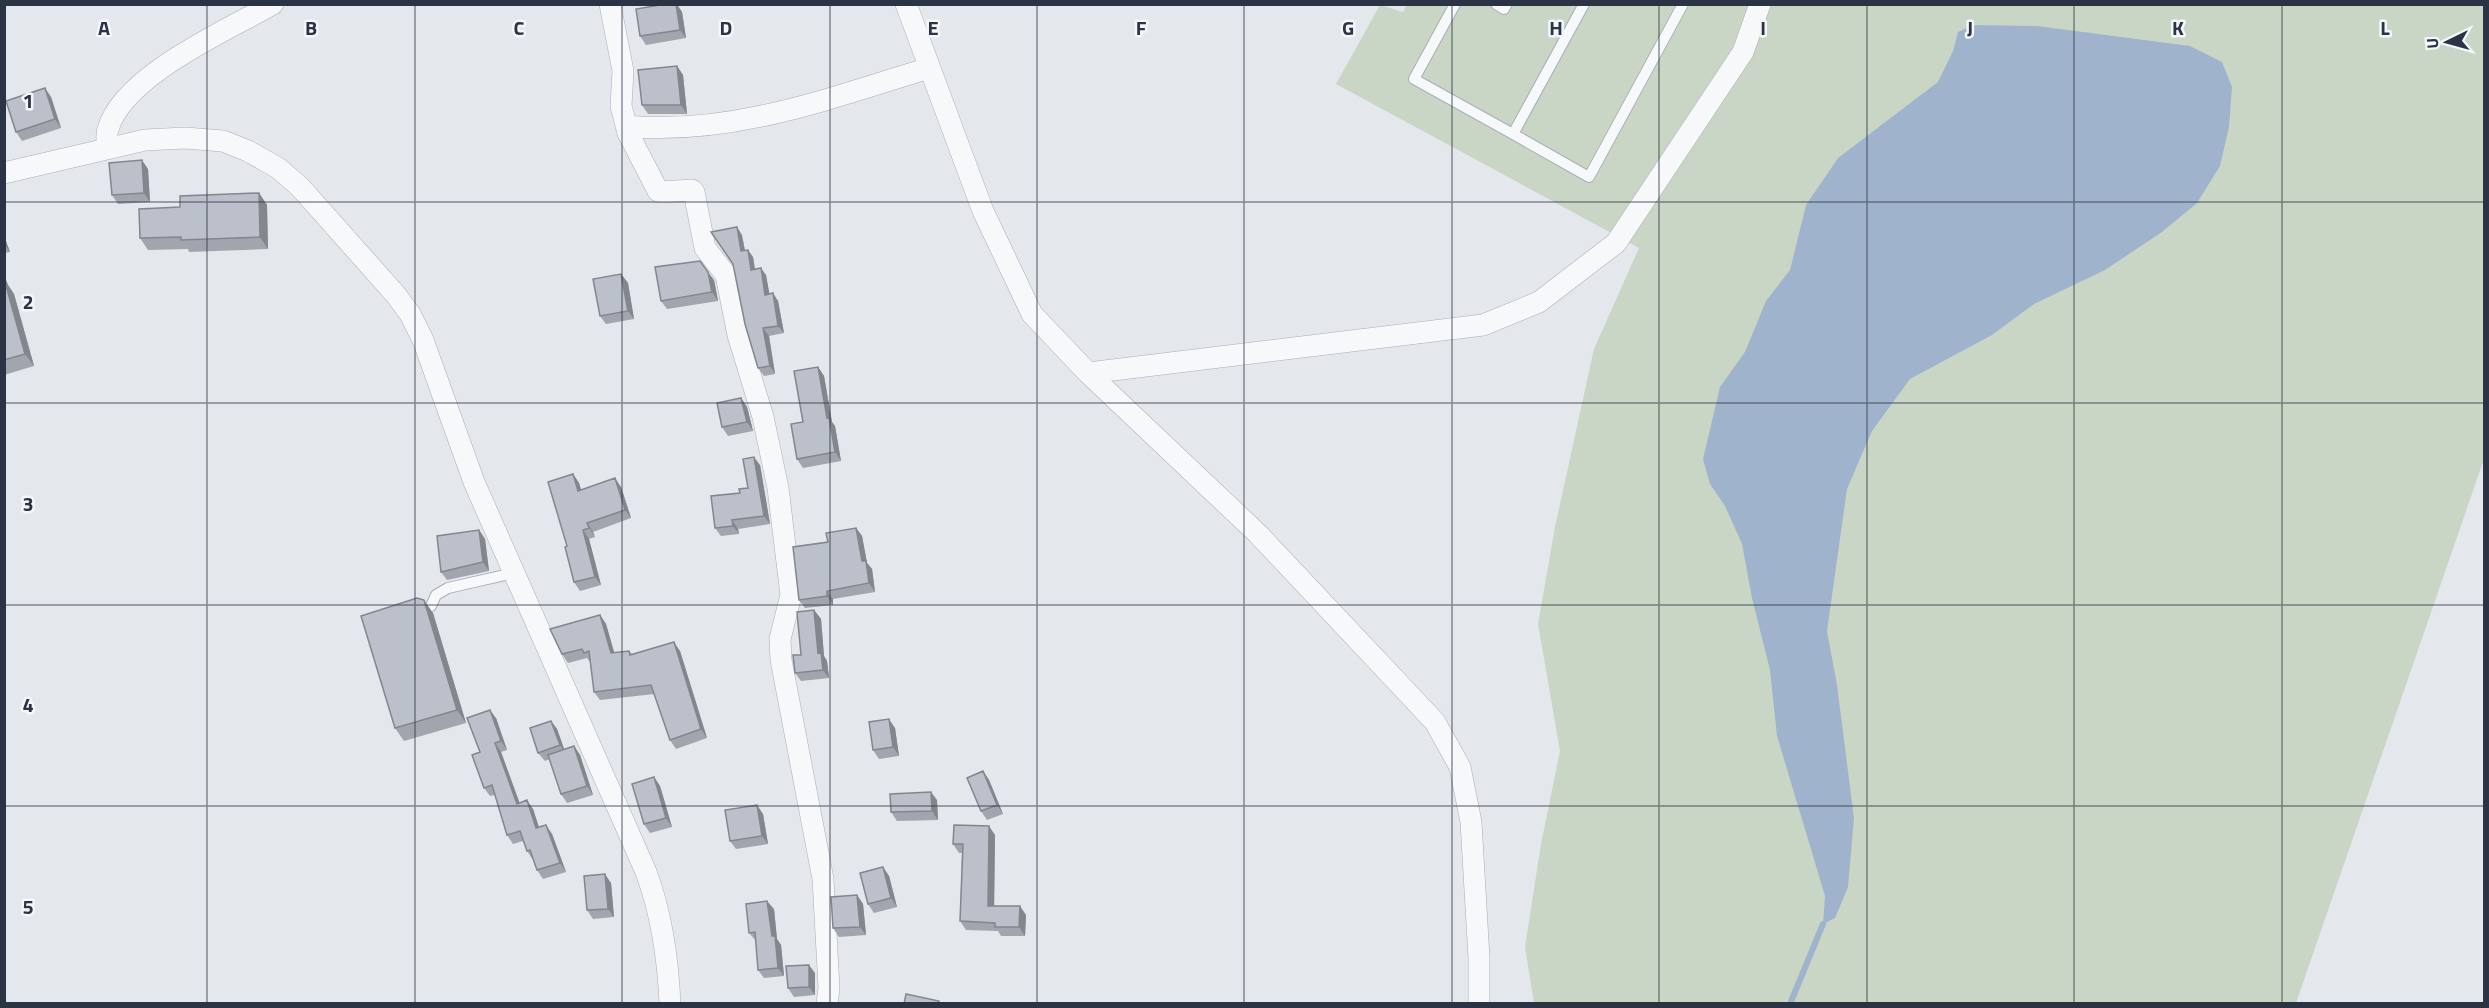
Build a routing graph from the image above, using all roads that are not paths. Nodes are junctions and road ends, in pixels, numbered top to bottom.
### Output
1 (273, 4) edge
2 (610, 4) edge
3 (906, 4) edge
4 (1455, 4) edge
5 (1496, 4) edge
6 (1507, 4) edge
7 (1584, 4) edge
8 (1683, 4) edge
9 (1760, 4) edge
10 (929, 68) junction
11 (626, 126) junction
12 (1513, 134) junction
13 (108, 147) junction
14 (4, 173) edge
15 (1088, 373) junction
16 (514, 573) junction
17 (431, 606) dead end
18 (670, 1004) edge
19 (827, 1004) edge
20 (1479, 1004) edge

1 - 13 street
2 - 11 street
3 - 10 street
4 - 12 lane
5 - 6 lane
7 - 12 lane
8 - 12 lane
9 - 15 street
10 - 11 street
10 - 15 street
11 - 19 street
13 - 14 street
13 - 16 street
15 - 20 street
16 - 17 lane
16 - 18 street

